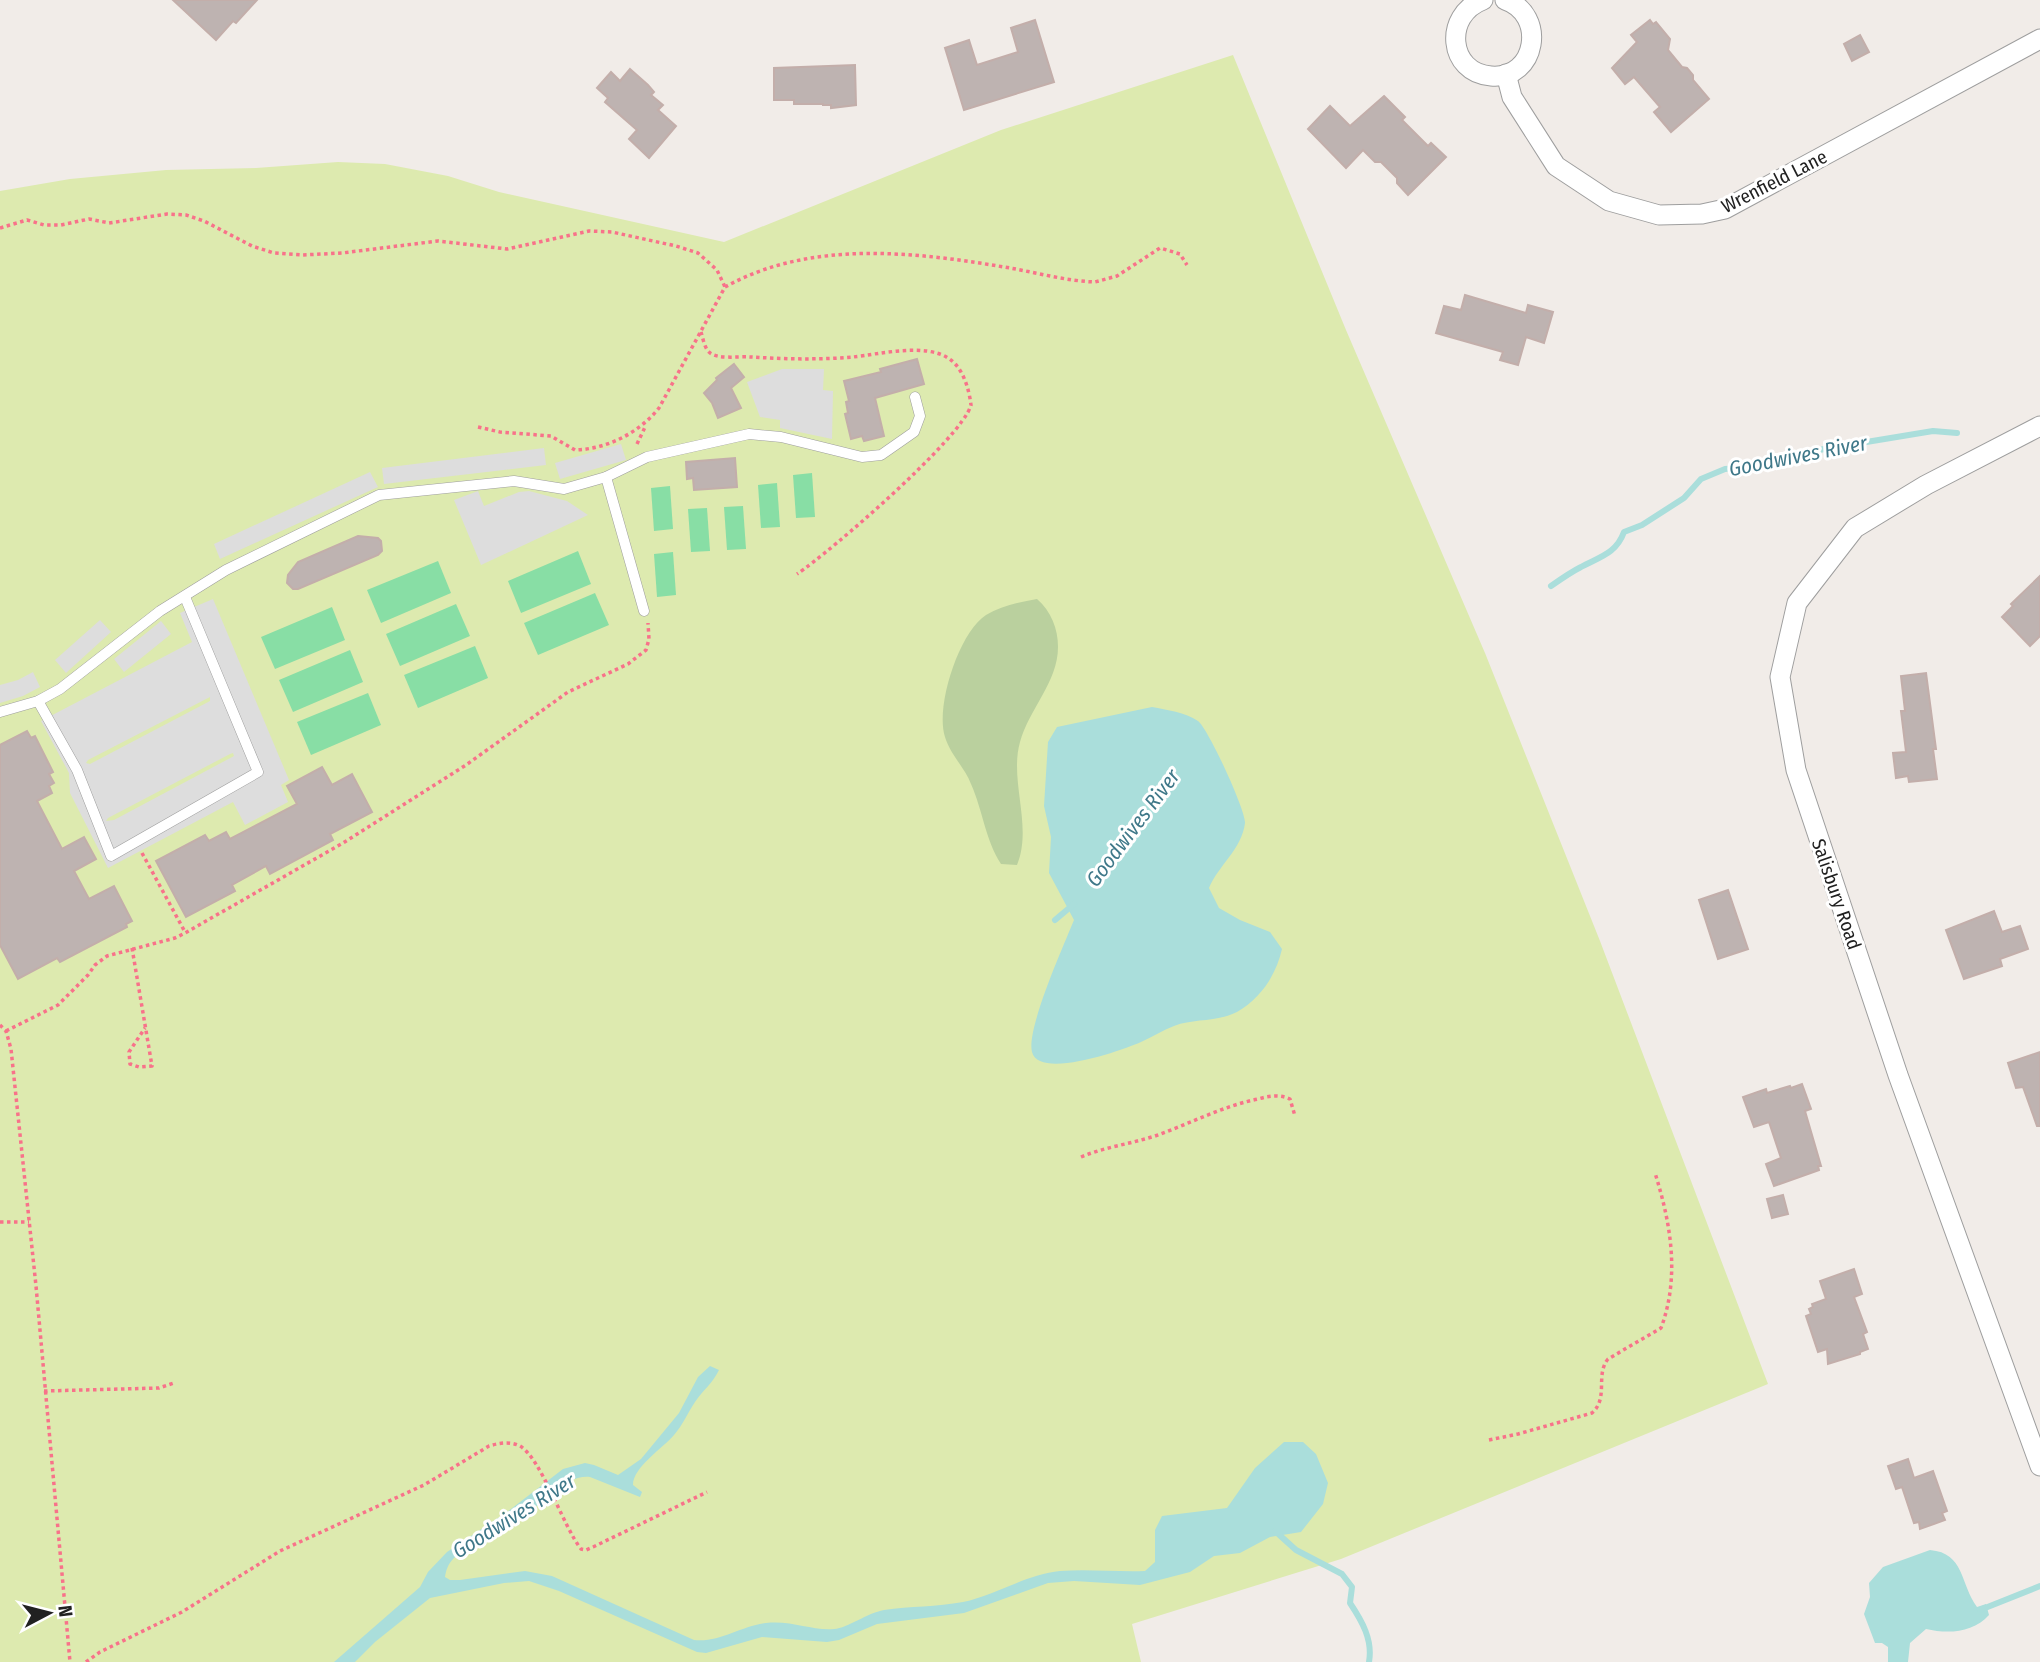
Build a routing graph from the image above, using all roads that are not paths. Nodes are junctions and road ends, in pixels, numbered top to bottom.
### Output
1 (1483, 0) edge
2 (1505, 0) edge
3 (2040, 39) edge
4 (1506, 74) junction
5 (915, 397) dead end
6 (2040, 426) edge
7 (607, 477) junction
8 (185, 597) junction
9 (645, 611) road end
10 (38, 701) junction
11 (0, 712) edge
12 (2040, 1466) edge

1 - 4 street
2 - 4 street
3 - 4 street, Wrenfield Lane
5 - 7 lane
6 - 12 street, Salisbury Road
7 - 8 lane
7 - 9 lane
8 - 10 lane
8 - 10 lane
10 - 11 lane

